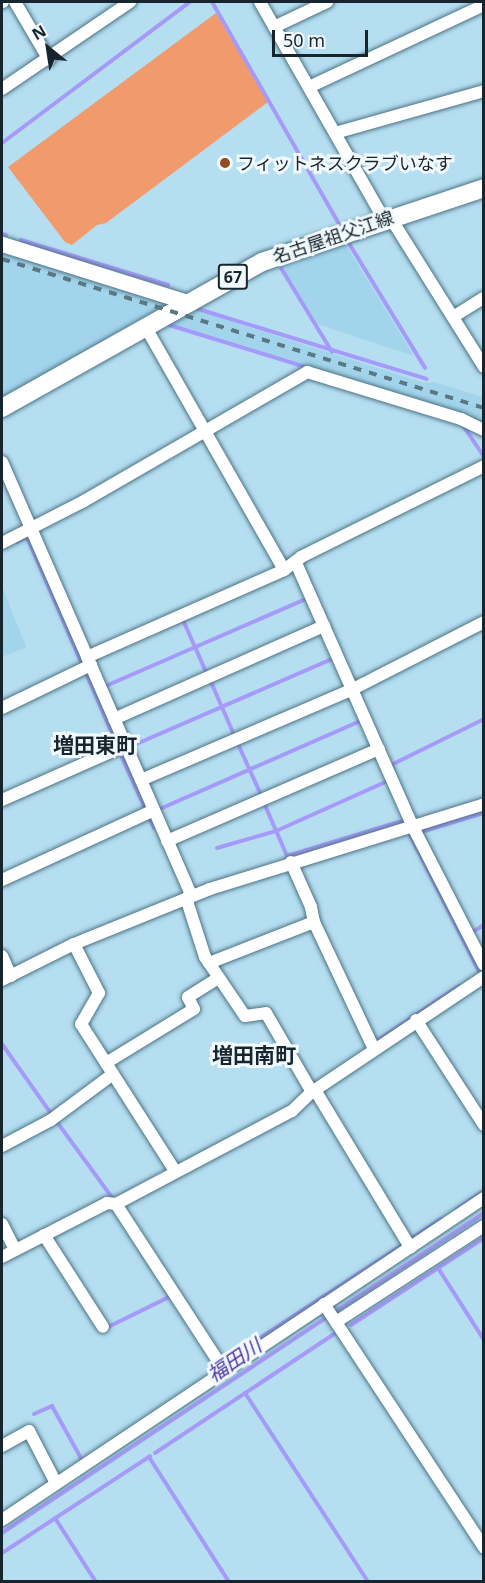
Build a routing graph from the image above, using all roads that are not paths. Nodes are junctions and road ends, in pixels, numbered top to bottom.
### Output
1 (15, 2) edge
2 (130, 2) edge
3 (260, 2) edge
4 (327, 2) edge
5 (483, 5) edge
6 (274, 27) junction
7 (49, 60) junction
8 (309, 87) junction
9 (2, 89) edge
10 (483, 92) edge
11 (335, 133) junction
12 (483, 188) edge
13 (387, 218) junction
14 (2, 244) edge
15 (483, 298) edge
16 (187, 302) junction
17 (453, 317) junction
18 (145, 326) junction
19 (483, 367) edge
20 (2, 408) edge
21 (205, 430) junction
22 (483, 430) edge
23 (2, 462) edge
24 (483, 466) edge
25 (32, 529) junction
26 (2, 543) edge
27 (296, 562) junction
28 (284, 570) junction
29 (483, 622) edge
30 (324, 626) junction
31 (89, 661) junction
32 (352, 689) junction
33 (2, 708) edge
34 (114, 719) junction
35 (126, 745) junction
36 (379, 749) junction
37 (141, 780) junction
38 (2, 801) edge
39 (483, 804) edge
40 (154, 810) junction
41 (412, 825) junction
42 (167, 841) junction
43 (291, 862) junction
44 (2, 880) edge
45 (187, 901) junction
46 (314, 922) junction
47 (74, 944) junction
48 (2, 956) edge
49 (209, 963) junction
50 (483, 965) edge
51 (483, 977) edge
52 (6, 978) edge
53 (218, 978) junction
54 (416, 1020) junction
55 (374, 1049) junction
56 (106, 1063) junction
57 (114, 1074) junction
58 (314, 1091) junction
59 (483, 1125) edge
60 (2, 1146) edge
61 (175, 1171) junction
62 (483, 1198) edge
63 (116, 1204) junction
64 (2, 1224) edge
65 (483, 1226) edge
66 (44, 1235) junction
67 (410, 1247) junction
68 (15, 1250) junction
69 (2, 1257) edge
70 (330, 1314) junction
71 (103, 1327) dead end
72 (224, 1370) junction
73 (2, 1446) edge
74 (56, 1483) junction
75 (2, 1520) edge
76 (483, 1548) edge

1 - 7 street
2 - 7 street
3 - 6 street
4 - 6 street
5 - 8 street
6 - 8 street
7 - 9 street
8 - 11 street
10 - 11 street
11 - 13 street
12 - 13 main road, 名古屋祖父江線 / 67
13 - 16 main road, 名古屋祖父江線 / 67
13 - 17 street
14 - 16 street
15 - 17 street
16 - 18 main road, 名古屋祖父江線 / 67
17 - 19 street
18 - 20 main road, 名古屋祖父江線 / 67
18 - 21 street
21 - 22 street
21 - 25 street
21 - 28 street
23 - 25 street
24 - 27 street
25 - 26 street
25 - 31 street
27 - 28 street
27 - 30 street
28 - 31 street
29 - 32 street
30 - 32 street
30 - 34 street
31 - 33 street
31 - 34 street
32 - 36 street
32 - 37 street
34 - 35 street
35 - 37 street
35 - 38 street
36 - 41 street
36 - 42 street
37 - 40 street
39 - 41 street
40 - 42 street
40 - 44 street
41 - 43 street
41 - 50 street
42 - 45 street
43 - 45 street
43 - 46 street
45 - 47 street
45 - 49 street
46 - 49 street
46 - 55 street
47 - 52 street
47 - 56 street
48 - 52 street
49 - 53 street
51 - 54 street
53 - 56 street
53 - 58 street
54 - 55 street
54 - 59 street
55 - 58 street
56 - 57 street
57 - 60 street
57 - 61 street
58 - 61 street
58 - 67 street
61 - 63 street
62 - 67 street
63 - 66 street
63 - 72 street
64 - 68 street
65 - 70 street
66 - 68 street
66 - 71 street
67 - 70 street
68 - 69 street
70 - 72 street
70 - 76 street
72 - 74 street
73 - 74 street
74 - 75 street

